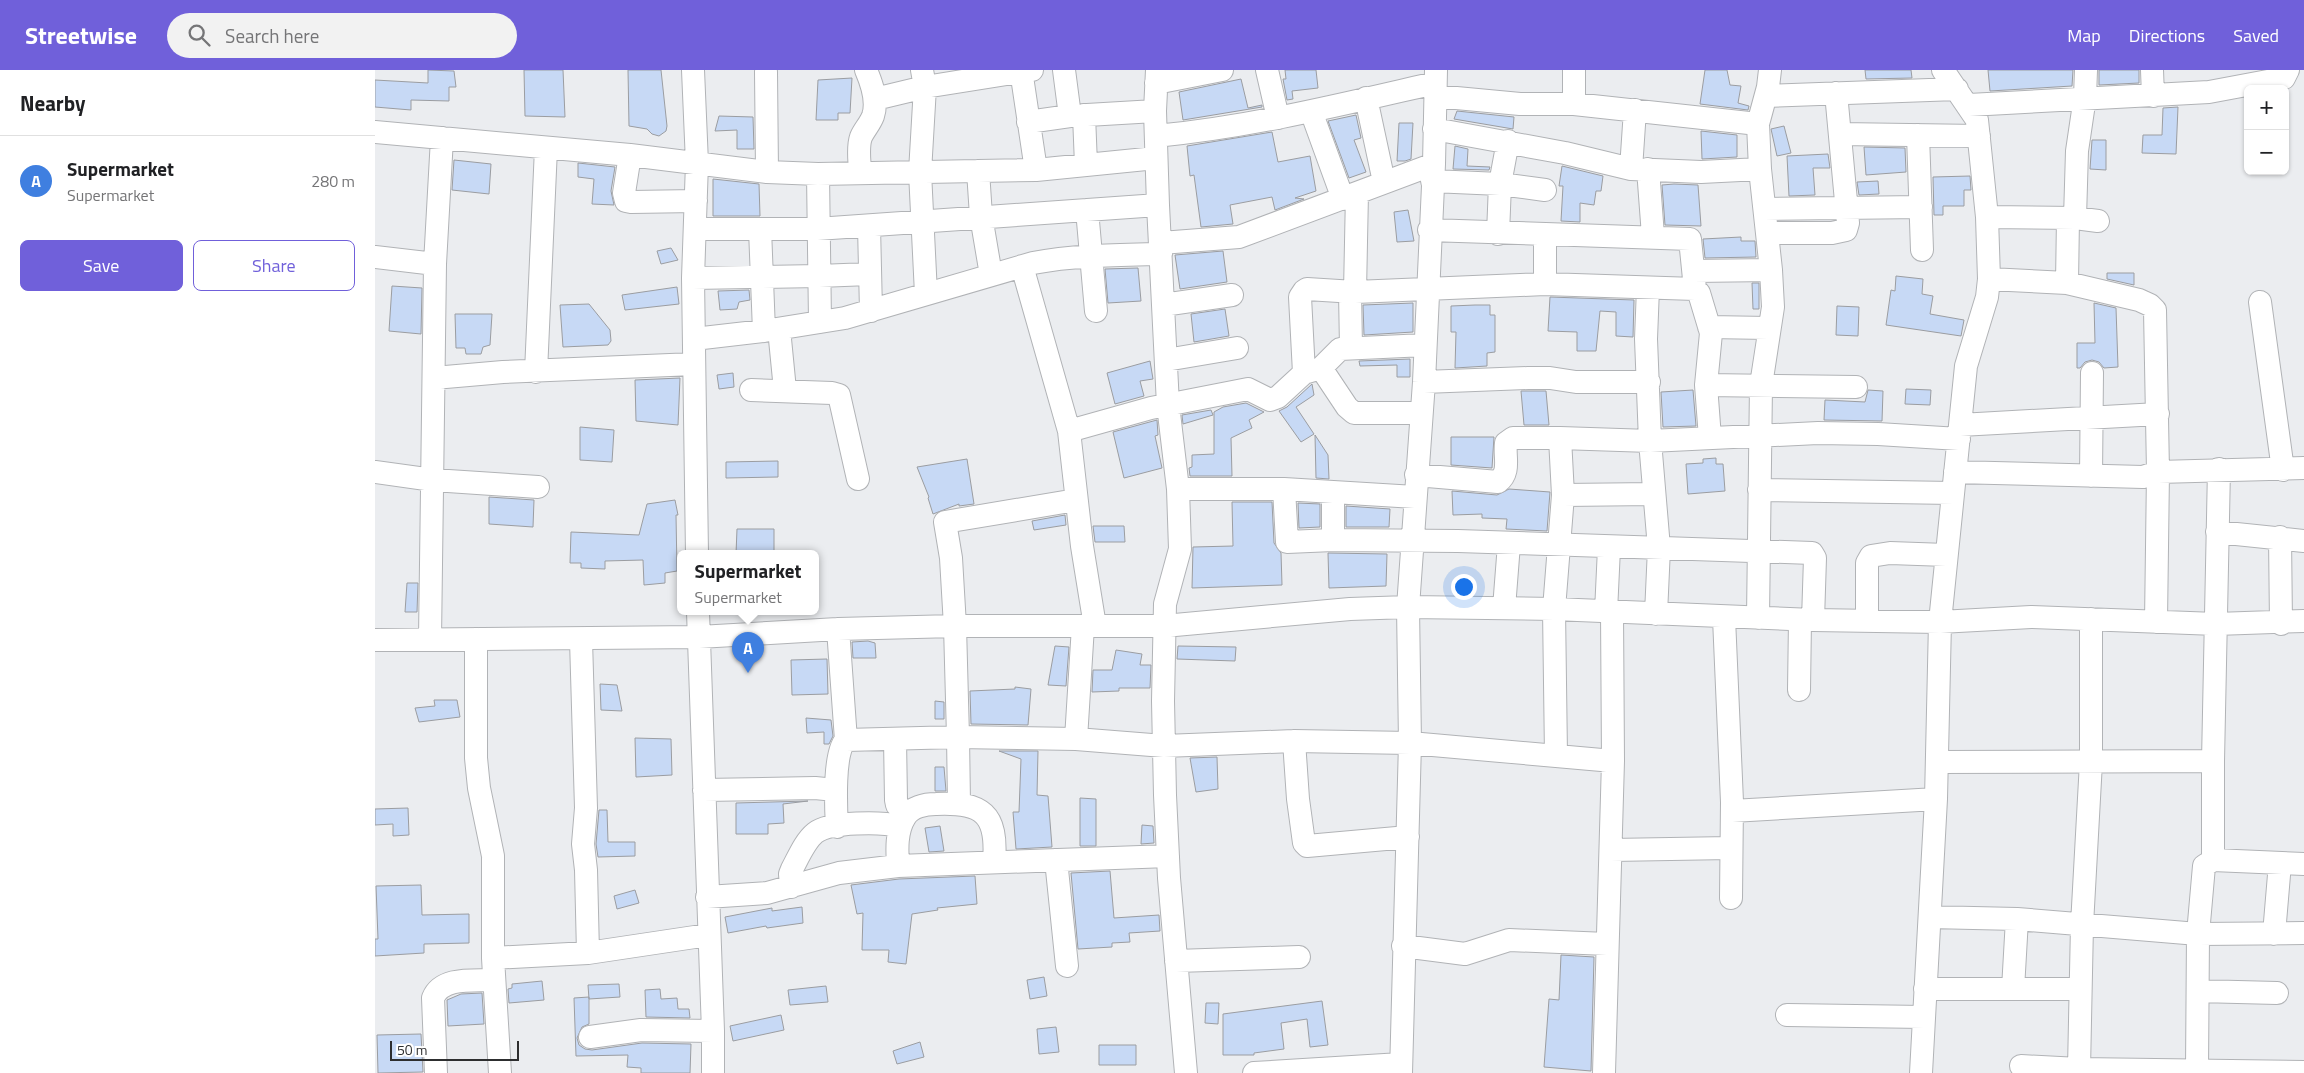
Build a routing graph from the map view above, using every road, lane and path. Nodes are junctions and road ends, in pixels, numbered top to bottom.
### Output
1 (693, 70) edge
2 (866, 70) edge
3 (1025, 70) edge
4 (1064, 70) edge
5 (1222, 70) edge
6 (1267, 70) edge
7 (1574, 70) edge
8 (1770, 70) edge
9 (1943, 70) edge
10 (2086, 70) edge
11 (2152, 70) edge
12 (2288, 70) edge
13 (766, 72) dead end
14 (1156, 77) edge
15 (923, 78) edge
16 (2241, 78) edge
17 (1435, 83) edge
18 (1836, 94) junction
19 (1766, 96) junction
20 (2153, 96) junction
21 (1963, 97) junction
22 (2085, 97) junction
23 (1366, 98) junction
24 (875, 99) junction
25 (1574, 104) junction
26 (1635, 110) junction
27 (1155, 111) junction
28 (1311, 111) junction
29 (1077, 115) junction
30 (1278, 118) junction
31 (1028, 122) junction
32 (1758, 124) junction
33 (1434, 129) junction
34 (375, 132) edge
35 (1840, 134) junction
36 (1918, 134) junction
37 (1979, 136) junction
38 (442, 138) junction
39 (1507, 142) junction
40 (1156, 147) junction
41 (546, 148) junction
42 (630, 155) junction
43 (697, 164) junction
44 (1086, 165) junction
45 (1639, 169) junction
46 (1760, 169) junction
47 (1036, 170) junction
48 (978, 171) junction
49 (767, 172) junction
50 (920, 172) junction
51 (860, 173) junction
52 (1433, 173) junction
53 (818, 174) junction
54 (1384, 182) junction
55 (1500, 184) junction
56 (1545, 190) dead end
57 (1350, 196) junction
58 (696, 201) junction
59 (1158, 205) junction
60 (1921, 207) junction
61 (1847, 208) junction
62 (1765, 209) junction
63 (1087, 210) junction
64 (981, 216) junction
65 (1987, 217) junction
66 (2072, 218) junction
67 (2098, 221) dead end
68 (922, 223) junction
69 (869, 226) junction
70 (695, 229) junction
71 (760, 229) junction
72 (817, 229) junction
73 (1429, 230) junction
74 (1767, 233) junction
75 (1498, 234) junction
76 (1545, 235) junction
77 (1653, 236) junction
78 (1161, 248) junction
79 (1922, 250) dead end
80 (1092, 256) junction
81 (375, 257) edge
82 (435, 264) junction
83 (1022, 266) junction
84 (1771, 270) junction
85 (869, 274) junction
86 (819, 276) junction
87 (991, 276) junction
88 (761, 277) junction
89 (693, 278) junction
90 (1989, 278) junction
91 (1695, 280) junction
92 (2067, 283) junction
93 (1545, 284) junction
94 (1648, 288) junction
95 (1427, 290) junction
96 (1353, 292) junction
97 (926, 294) junction
98 (1232, 295) dead end
99 (2260, 302) dead end
100 (1163, 305) junction
101 (871, 311) junction
102 (1096, 311) dead end
103 (820, 322) junction
104 (1709, 327) junction
105 (1768, 328) junction
106 (771, 330) junction
107 (694, 339) junction
108 (1425, 345) junction
109 (1237, 348) dead end
110 (1351, 348) junction
111 (1166, 360) junction
112 (694, 364) junction
113 (1313, 370) junction
114 (536, 372) junction
115 (2092, 373) dead end
116 (434, 378) junction
117 (1423, 382) junction
118 (1649, 382) junction
119 (1707, 384) junction
120 (1761, 385) junction
121 (1856, 387) dead end
122 (751, 390) dead end
123 (785, 390) junction
124 (1169, 405) junction
125 (1421, 413) junction
126 (2158, 414) junction
127 (2093, 418) junction
128 (1069, 431) junction
129 (1959, 432) junction
130 (1759, 435) junction
131 (1560, 438) junction
132 (1710, 438) junction
133 (1650, 441) junction
134 (2219, 469) junction
135 (2294, 469) edge
136 (375, 472) edge
137 (2158, 472) junction
138 (2091, 476) junction
139 (858, 479) dead end
140 (433, 480) junction
141 (1954, 482) junction
142 (1415, 486) junction
143 (538, 487) dead end
144 (1178, 489) junction
145 (1284, 489) junction
146 (1759, 490) junction
147 (1333, 492) junction
148 (1654, 494) junction
149 (1563, 495) junction
150 (1076, 500) junction
151 (2217, 532) junction
152 (2280, 537) junction
153 (1333, 540) junction
154 (1413, 541) junction
155 (2304, 541) edge
156 (1509, 544) junction
157 (1560, 545) junction
158 (1609, 548) junction
159 (1659, 548) junction
160 (697, 550) edge
161 (1757, 550) junction
162 (1946, 556) junction
163 (1408, 607) junction
164 (1504, 608) junction
165 (1554, 609) junction
166 (1609, 612) junction
167 (1656, 614) junction
168 (698, 615) edge
169 (1724, 618) junction
170 (1757, 618) junction
171 (2091, 619) junction
172 (1806, 620) junction
173 (1867, 620) junction
174 (1940, 622) junction
175 (2156, 622) junction
176 (2304, 622) edge
177 (2216, 624) junction
178 (2281, 624) junction
179 (955, 626) junction
180 (1089, 626) junction
181 (1164, 626) junction
182 (838, 628) junction
183 (699, 637) junction
184 (430, 639) junction
185 (476, 639) junction
186 (375, 640) edge
187 (581, 640) junction
188 (1799, 690) dead end
189 (958, 737) junction
190 (895, 738) junction
191 (1075, 739) junction
192 (846, 740) junction
193 (1294, 741) junction
194 (1410, 743) junction
195 (1164, 746) junction
196 (1556, 756) junction
197 (1613, 761) junction
198 (2213, 761) junction
199 (1937, 762) junction
200 (2091, 762) junction
201 (704, 790) junction
202 (835, 790) junction
203 (1936, 799) junction
204 (959, 803) junction
205 (1732, 811) junction
206 (903, 820) junction
207 (837, 827) junction
208 (1408, 837) junction
209 (1730, 848) junction
210 (1611, 850) junction
211 (1168, 856) junction
212 (1056, 860) junction
213 (2213, 860) junction
214 (994, 862) junction
215 (2280, 863) junction
216 (2304, 864) edge
217 (898, 866) junction
218 (791, 887) junction
219 (707, 897) junction
220 (1731, 898) dead end
221 (1930, 916) junction
222 (2017, 919) junction
223 (2082, 925) junction
224 (2304, 933) edge
225 (2198, 934) junction
226 (2274, 934) junction
227 (708, 935) junction
228 (1607, 944) junction
229 (1403, 946) junction
230 (588, 953) junction
231 (1299, 957) dead end
232 (493, 958) junction
233 (1176, 961) junction
234 (1067, 966) dead end
235 (494, 980) junction
236 (1925, 988) junction
237 (2013, 989) junction
238 (2080, 989) junction
239 (2198, 991) junction
240 (2277, 992) dead end
241 (1787, 1015) dead end
242 (1924, 1018) junction
243 (713, 1031) junction
244 (590, 1037) dead end
245 (2021, 1066) dead end
246 (1401, 1068) edge
247 (2079, 1069) junction
248 (2197, 1070) junction
249 (2229, 1072) edge
250 (2304, 1072) edge
251 (436, 1073) edge
252 (500, 1073) edge
253 (713, 1073) edge
254 (1186, 1073) edge
255 (1254, 1073) edge
256 (1604, 1073) edge
257 (1921, 1073) edge

1 - 43 street
2 - 24 street
3 - 15 street
3 - 31 street
4 - 29 street
5 - 14 street
6 - 30 street
7 - 25 street
8 - 19 street
9 - 21 street
10 - 22 street
11 - 20 street
12 - 16 street
13 - 49 street
14 - 27 street
15 - 24 street
15 - 50 street
16 - 20 street
17 - 23 street
17 - 25 street
17 - 33 street
18 - 19 street
18 - 21 street
18 - 35 street
19 - 32 street
20 - 22 street
21 - 22 street
21 - 37 street
22 - 66 street
23 - 28 street
23 - 54 street
24 - 51 street
25 - 26 street
26 - 32 street
26 - 45 street
27 - 29 street
27 - 40 street
28 - 30 street
28 - 57 street
29 - 31 street
29 - 44 street
30 - 40 street
31 - 47 street
32 - 46 street
33 - 39 street
33 - 52 street
34 - 38 street
35 - 36 street
35 - 61 street
36 - 37 street
36 - 60 street
37 - 65 street
38 - 41 street
38 - 82 street
39 - 45 street
39 - 55 street
40 - 44 street
40 - 59 street
41 - 42 street
41 - 114 street
42 - 43 street
42 - 58 street
43 - 49 street
43 - 58 street
44 - 47 street
45 - 46 street
45 - 77 street
46 - 62 street
47 - 48 street
48 - 50 street
48 - 64 street
49 - 53 street
50 - 51 street
50 - 68 street
51 - 53 street
52 - 54 street
52 - 55 street
52 - 73 street
53 - 72 street
54 - 57 street
55 - 56 street
55 - 75 street
57 - 78 street
57 - 96 street
58 - 70 street
59 - 63 street
59 - 78 street
60 - 61 street
60 - 79 street
61 - 62 street
61 - 74 street
62 - 74 street
63 - 64 street
63 - 80 street
64 - 68 street
64 - 87 street
65 - 66 street
65 - 90 street
66 - 67 street
66 - 92 street
68 - 69 street
68 - 97 street
69 - 72 street
69 - 85 street
70 - 71 street
70 - 89 street
71 - 72 street
71 - 88 street
72 - 86 street
73 - 75 street
73 - 95 street
74 - 84 street
75 - 76 street
76 - 77 street
76 - 93 street
77 - 91 street
78 - 80 street
78 - 100 street
80 - 83 street
80 - 102 street
81 - 82 street
82 - 116 street
83 - 87 street
83 - 128 street
84 - 91 street
84 - 105 street
85 - 86 street
85 - 101 street
86 - 88 street
86 - 103 street
87 - 97 street
88 - 89 street
88 - 106 street
89 - 107 street
90 - 92 street
90 - 129 street
91 - 94 street
91 - 104 street
92 - 126 street
93 - 94 street
93 - 95 street
94 - 118 street
95 - 96 street
95 - 108 street
96 - 110 street
96 - 113 street
97 - 101 street
98 - 100 street
99 - 135 street
100 - 111 street
101 - 103 street
103 - 106 street
104 - 105 street
104 - 119 street
105 - 120 street
106 - 107 street
106 - 123 street
107 - 112 street
108 - 110 street
108 - 117 street
109 - 111 street
110 - 113 street
111 - 124 street
112 - 114 street
112 - 160 street
113 - 124 street
113 - 125 street
114 - 116 street
115 - 127 street
116 - 140 street
117 - 118 street
117 - 125 street
118 - 133 street
119 - 120 street
119 - 132 street
120 - 121 street
120 - 130 street
122 - 123 street
123 - 139 street
124 - 128 street
124 - 144 street
125 - 142 street
126 - 127 street
126 - 137 street
127 - 129 street
127 - 138 street
128 - 150 street
129 - 130 street
129 - 141 street
130 - 132 street
130 - 146 street
131 - 133 street
131 - 142 street
131 - 149 street
132 - 133 street
133 - 148 street
134 - 135 street
134 - 137 street
134 - 151 street
136 - 140 street
137 - 138 street
137 - 175 street
138 - 141 street
140 - 143 street
140 - 184 street
141 - 146 street
141 - 162 street
142 - 147 street
142 - 154 street
144 - 145 street
144 - 181 street
145 - 147 street
145 - 153 street
146 - 161 street
147 - 153 street
148 - 149 street
148 - 159 street
149 - 157 street
150 - 179 street
150 - 180 street
151 - 152 street
151 - 177 street
152 - 155 street
152 - 178 street
153 - 154 street
154 - 156 street
154 - 163 street
156 - 157 street
156 - 164 street
157 - 158 street
157 - 165 street
158 - 159 street
158 - 166 street
159 - 161 street
159 - 167 street
161 - 170 street
161 - 172 street
162 - 173 street
162 - 174 street
163 - 164 street
163 - 181 street
163 - 194 street
164 - 165 street
165 - 166 street
165 - 196 street
166 - 167 street
166 - 197 street
167 - 169 street
168 - 183 street
169 - 170 street
169 - 205 street
170 - 172 street
171 - 174 street
171 - 175 street
171 - 200 street
172 - 173 street
172 - 188 street
173 - 174 street
174 - 199 street
175 - 177 street
176 - 178 street
177 - 178 street
177 - 198 street
179 - 180 street
179 - 182 street
179 - 189 street
180 - 181 street
180 - 191 street
181 - 195 street
182 - 183 street
182 - 192 street
183 - 187 street
183 - 201 street
184 - 185 street
184 - 186 street
185 - 187 street
185 - 232 street
187 - 230 street
189 - 190 street
189 - 191 street
189 - 204 street
190 - 192 street
190 - 206 street
191 - 195 street
192 - 202 street
193 - 194 street
193 - 195 street
193 - 208 street
194 - 196 street
194 - 208 street
195 - 211 street
196 - 197 street
197 - 210 street
198 - 200 street
198 - 213 street
199 - 200 street
199 - 203 street
200 - 223 street
201 - 202 street
201 - 219 street
202 - 207 street
203 - 205 street
203 - 221 street
204 - 206 street
204 - 214 street
205 - 209 street
206 - 207 street
206 - 217 street
207 - 218 street
208 - 229 street
209 - 210 street
209 - 220 street
210 - 228 street
211 - 212 street
211 - 233 street
212 - 214 street
212 - 234 street
213 - 215 street
213 - 225 street
214 - 217 street
215 - 216 street
215 - 226 street
217 - 218 street
218 - 219 street
219 - 227 street
221 - 222 street
221 - 236 street
222 - 223 street
222 - 237 street
223 - 225 street
223 - 238 street
224 - 226 street
225 - 226 street
225 - 239 street
227 - 230 street
227 - 243 street
228 - 229 street
228 - 256 street
229 - 246 street
230 - 232 street
231 - 233 street
232 - 235 street
233 - 254 street
235 - 251 street
235 - 252 street
236 - 237 street
236 - 242 street
237 - 238 street
238 - 247 street
239 - 240 street
239 - 248 street
241 - 242 street
242 - 257 street
243 - 244 street
243 - 253 street
245 - 247 street
246 - 255 street
247 - 248 street
248 - 249 street
249 - 250 street

